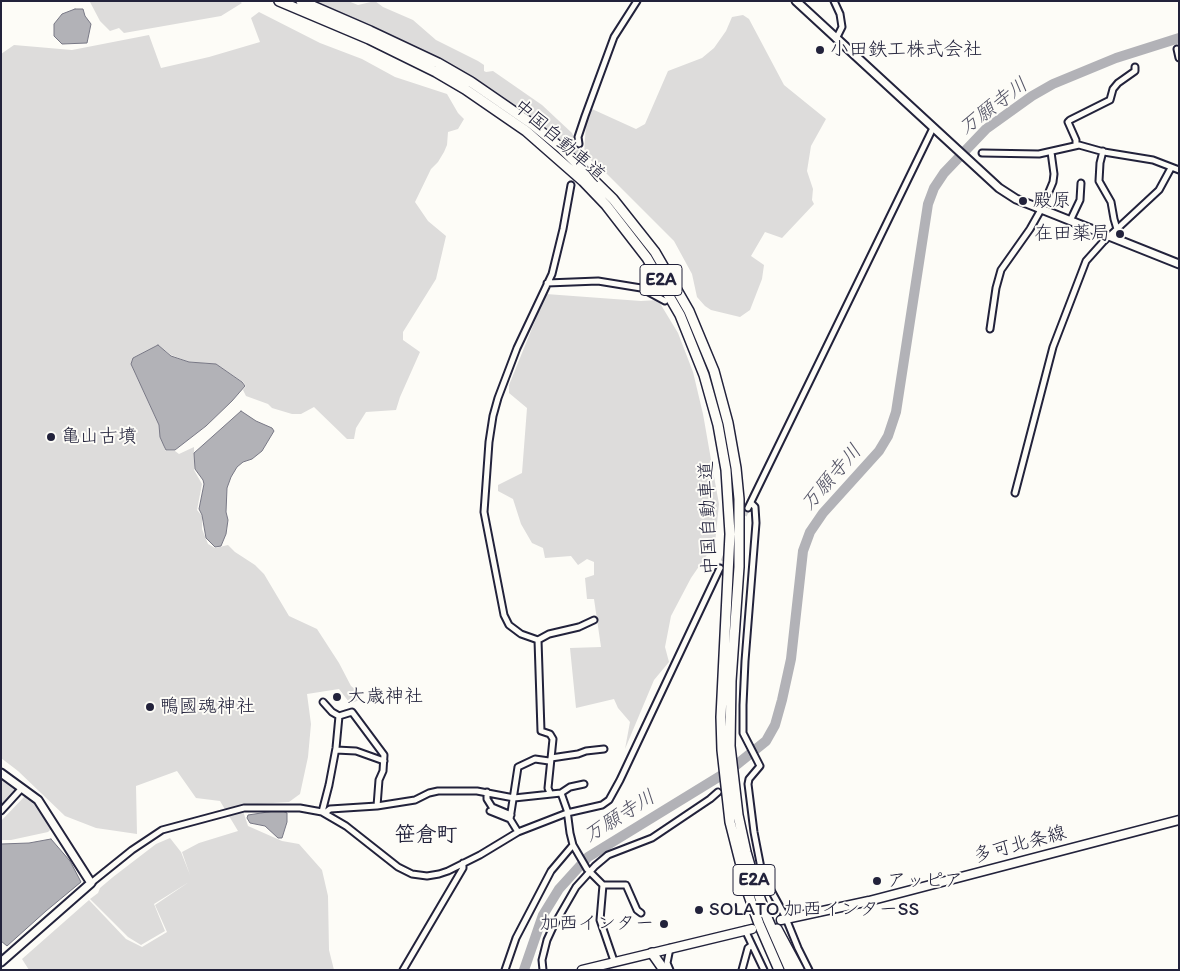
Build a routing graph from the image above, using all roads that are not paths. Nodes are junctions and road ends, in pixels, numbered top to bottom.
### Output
1 (279, 1) edge
2 (301, 1) edge
3 (638, 1) edge
4 (796, 1) edge
5 (834, 1) edge
6 (836, 39) junction
7 (1177, 49) dead end
8 (1179, 58) edge
9 (1135, 67) dead end
10 (933, 128) junction
11 (579, 144) tunnel mouth
12 (1076, 145) junction
13 (1103, 151) junction
14 (1051, 152) junction
15 (982, 153) dead end
16 (1171, 168) junction
17 (1179, 170) edge
18 (1081, 183) dead end
19 (570, 185) tunnel mouth
20 (1040, 209) junction
21 (1070, 221) junction
22 (1117, 229) junction
23 (1109, 236) junction
24 (1179, 264) edge
25 (547, 283) junction
26 (665, 301) dead end
27 (990, 329) dead end
28 (1015, 493) dead end
29 (720, 568) tunnel mouth
30 (594, 620) dead end
31 (538, 640) junction
32 (323, 702) dead end
33 (339, 716) junction
34 (726, 748) junction
35 (604, 749) dead end
36 (336, 750) junction
37 (550, 760) junction
38 (384, 761) junction
39 (1, 773) edge
40 (584, 784) dead end
41 (22, 788) junction
42 (487, 792) junction
43 (722, 792) junction
44 (550, 793) junction
45 (561, 793) junction
46 (514, 798) junction
47 (377, 806) junction
48 (1, 811) edge
49 (490, 811) dead end
50 (323, 813) junction
51 (568, 814) junction
52 (510, 817) junction
53 (1179, 820) edge
54 (518, 832) junction
55 (574, 847) junction
56 (746, 852) junction
57 (463, 863) junction
58 (588, 871) junction
59 (91, 883) junction
60 (603, 885) junction
61 (641, 914) dead end
62 (784, 920) junction
63 (749, 929) joint
64 (752, 945) junction
65 (670, 948) junction
66 (652, 952) junction
67 (614, 961) junction
68 (1, 962) edge
69 (404, 970) edge
70 (505, 970) edge
71 (543, 970) edge
72 (582, 970) edge
73 (657, 970) edge
74 (664, 970) edge
75 (670, 970) edge
76 (742, 970) edge
77 (764, 970) edge
78 (779, 970) edge
79 (790, 970) edge
80 (799, 970) edge
81 (809, 970) edge

1 - 34 highway, 中国自動車道 / E2A
2 - 34 highway, 中国自動車道 / E2A
3 - 11 street
4 - 6 street
5 - 6 street
6 - 10 street
7 - 8 street
9 - 12 street
10 - 20 street
10 - 62 street
12 - 13 street
12 - 14 street
13 - 16 street
13 - 22 street
14 - 15 street
14 - 20 street
16 - 17 street
16 - 22 street
18 - 21 street
19 - 25 street
20 - 21 street
20 - 27 street
21 - 23 street
22 - 23 street
23 - 24 street
23 - 28 street
25 - 26 street
25 - 31 street
29 - 51 street
30 - 31 street
31 - 37 street
32 - 33 street
33 - 36 street
33 - 38 street
34 - 43 highway, 中国自動車道 / E2A
34 - 56 highway, 中国自動車道 / E2A
35 - 37 street
36 - 38 street
36 - 50 street
37 - 44 street
37 - 46 street
38 - 47 street
39 - 41 street
40 - 45 street
41 - 48 street
41 - 59 street
42 - 46 street
42 - 47 street
42 - 52 street
43 - 58 street
43 - 78 highway, 中国自動車道 / E2A
44 - 45 street
44 - 46 street
45 - 51 street
46 - 52 street
47 - 50 street
49 - 52 street
50 - 57 street
50 - 59 street
51 - 54 street
51 - 55 street
52 - 54 street
53 - 62 main road, 多可北条線
54 - 57 street
55 - 58 street
55 - 70 street
56 - 79 highway, 中国自動車道 / E2A
56 - 80 highway
57 - 69 street
58 - 60 street
58 - 71 street
59 - 68 street
60 - 61 street
60 - 67 street
62 - 81 street
63 - 64 street
63 - 65 main road
64 - 76 street
64 - 77 street
65 - 66 main road
65 - 75 street
66 - 67 main road
66 - 73 highway
66 - 74 highway
67 - 72 main road

